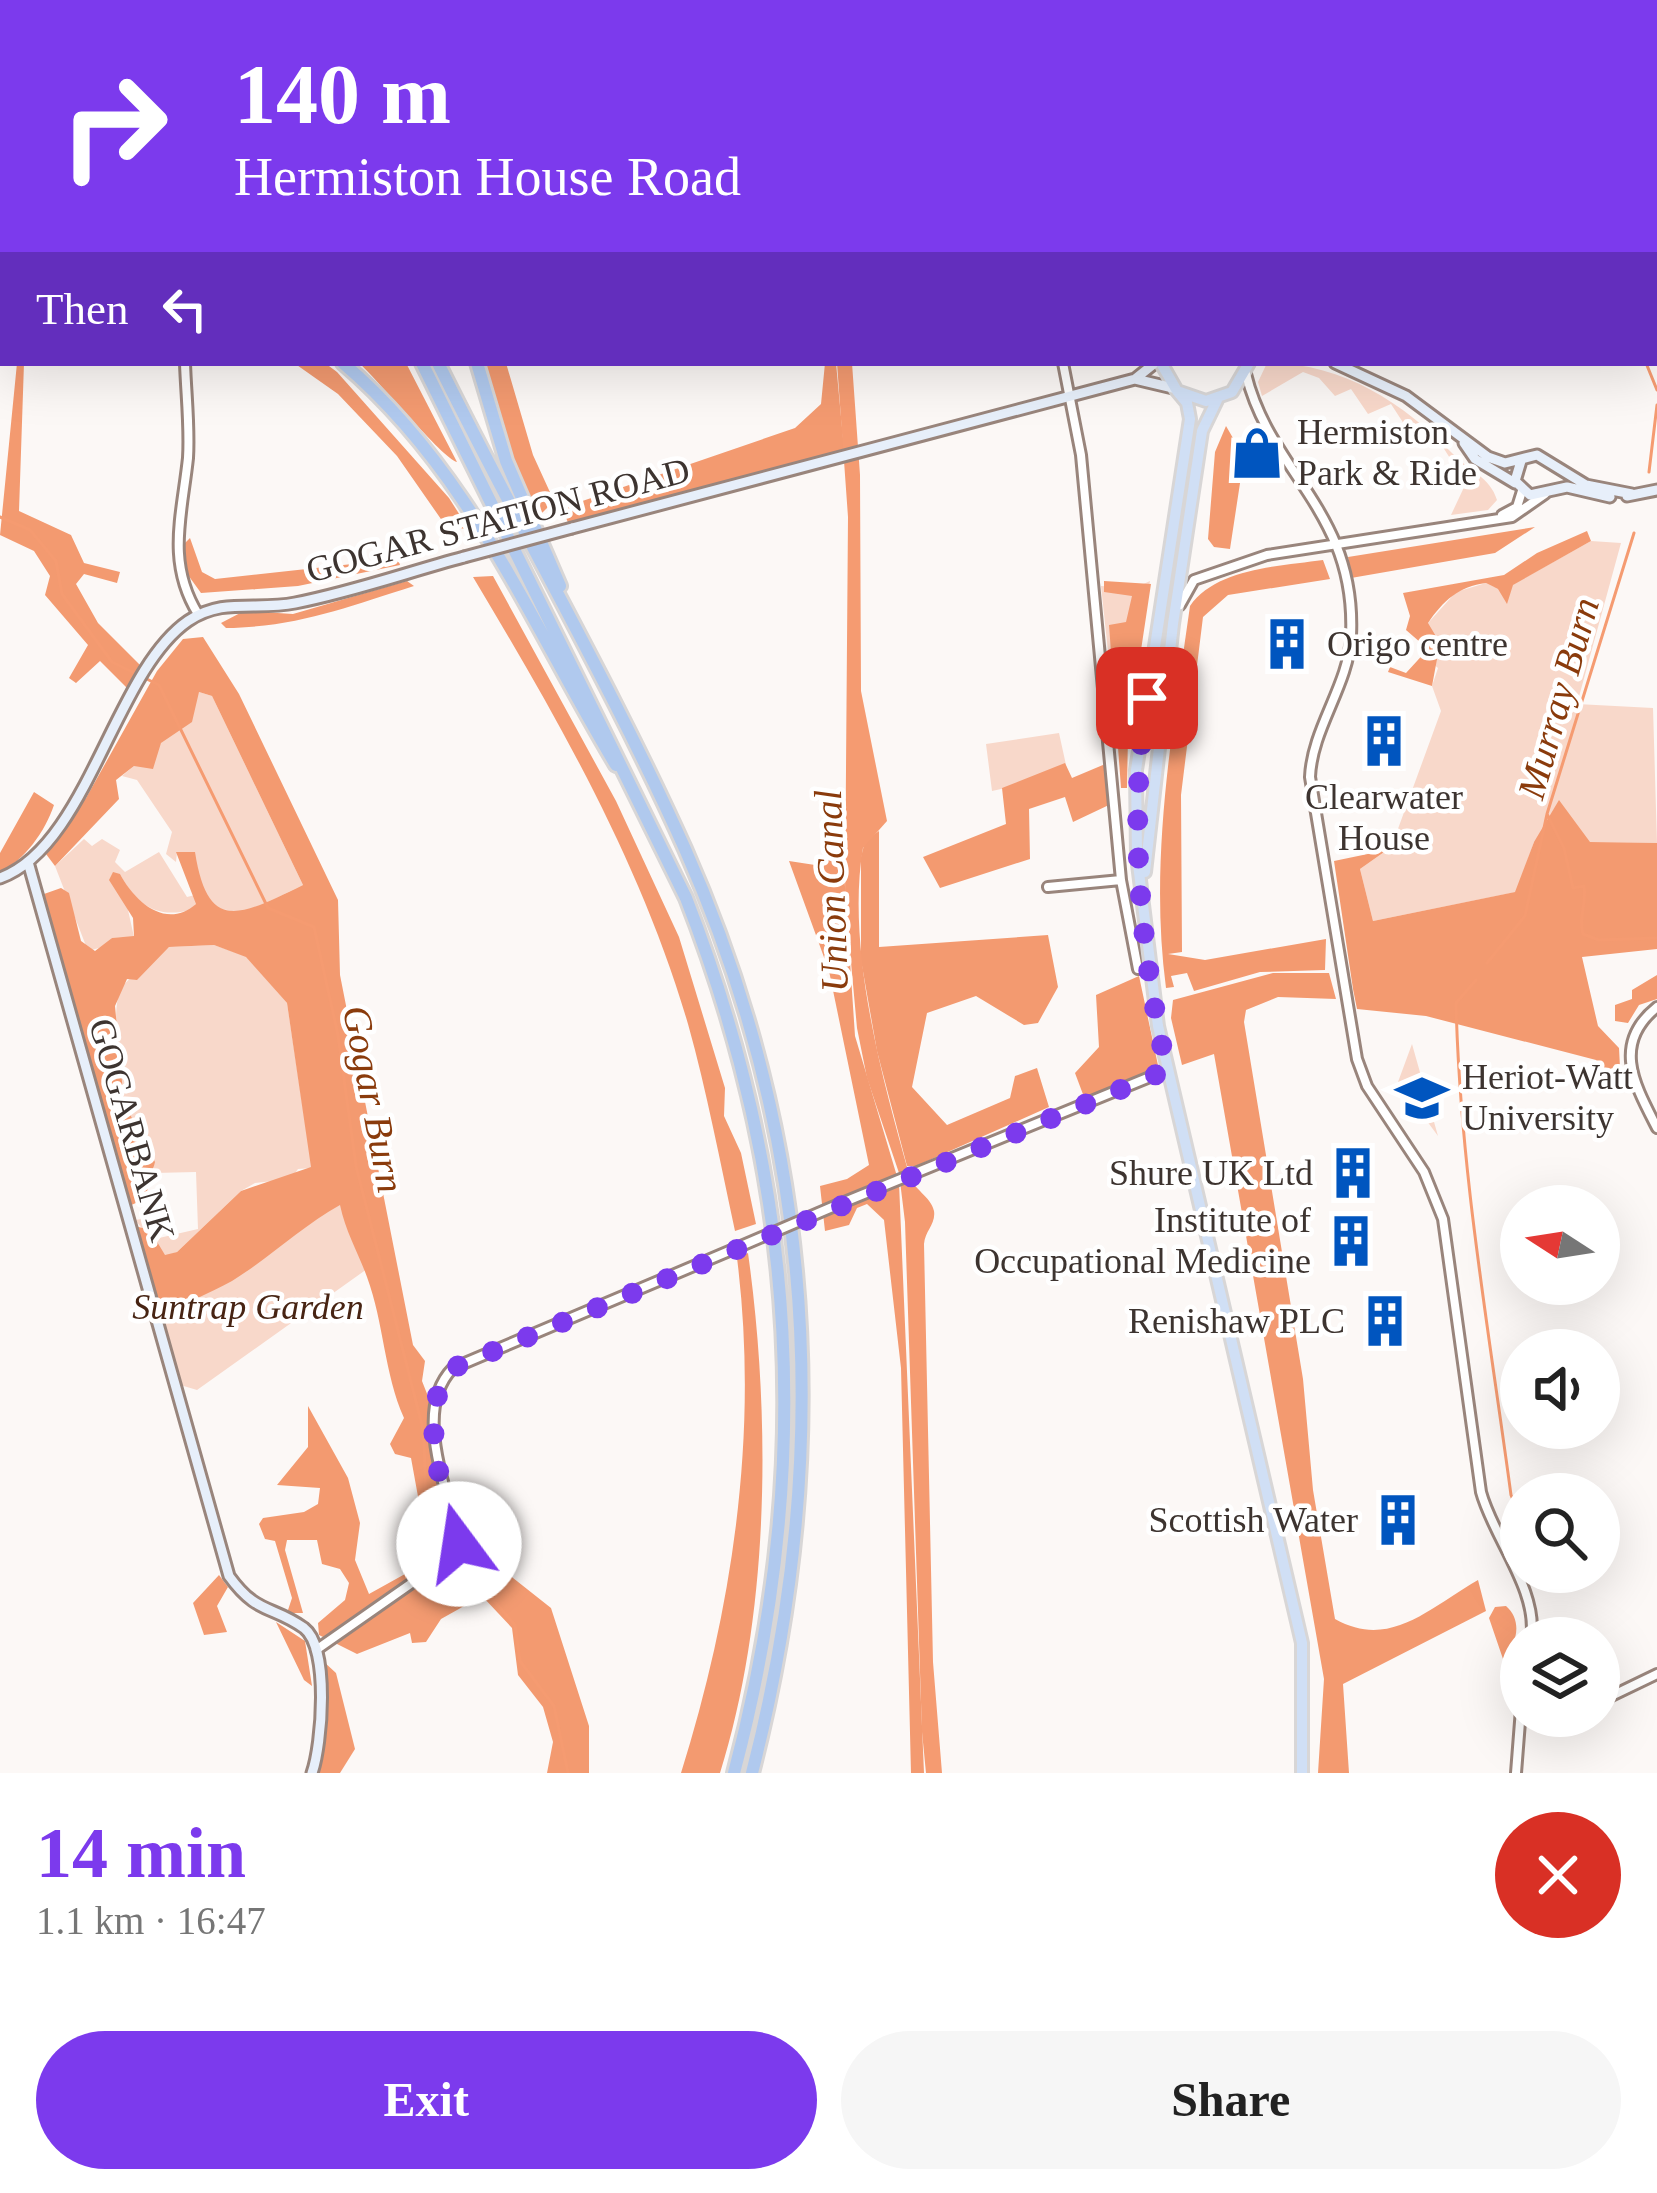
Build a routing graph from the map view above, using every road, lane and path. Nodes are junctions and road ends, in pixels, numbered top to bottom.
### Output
1 (185, 366) edge
2 (346, 366) edge
3 (424, 366) edge
4 (440, 366) edge
5 (478, 366) edge
6 (1064, 366) edge
7 (1154, 366) edge
8 (1160, 366) edge
9 (1341, 366) edge
10 (1248, 368) edge
11 (1135, 379) junction
12 (1175, 390) junction
13 (1232, 392) junction
14 (1071, 393) junction
15 (1216, 400) junction
16 (1256, 404) junction
17 (1464, 443) junction
18 (1521, 461) junction
19 (1552, 464) junction
20 (1519, 488) junction
21 (1657, 490) edge
22 (1548, 492) junction
23 (1632, 494) junction
24 (1501, 516) junction
25 (1339, 546) junction
26 (198, 614) junction
27 (1171, 636) junction
28 (650, 776) junction
29 (657, 833) junction
30 (28, 862) junction
31 (0, 878) edge
32 (1121, 880) junction
33 (1048, 887) dead end
34 (1143, 906) junction
35 (1138, 969) dead end
36 (1657, 1007) edge
37 (1167, 1070) junction
38 (1657, 1128) edge
39 (1530, 1617) edge
40 (316, 1649) junction
41 (1657, 1675) edge
42 (1620, 1692) edge
43 (1519, 1737) edge
44 (312, 1773) edge
45 (734, 1773) edge
46 (752, 1773) edge
47 (1302, 1773) edge
48 (1516, 1773) edge

1 - 26 street
2 - 29 highway
3 - 29 highway
4 - 28 highway
5 - 28 highway
6 - 14 street
7 - 11 street, GOGAR STATION ROAD
8 - 12 main road
9 - 17 street
10 - 13 main road
10 - 16 street
11 - 12 street, GOGAR STATION ROAD
11 - 14 street, GOGAR STATION ROAD
12 - 15 main road
12 - 34 main road
13 - 15 main road
13 - 16 street
14 - 26 street, GOGAR STATION ROAD, bridge
14 - 32 street
15 - 27 main road
16 - 25 street
17 - 18 street
17 - 20 street
18 - 19 street
18 - 20 street
19 - 22 street
19 - 23 street
20 - 22 street
20 - 24 street
21 - 23 street
22 - 23 street
22 - 24 street
24 - 25 street
25 - 27 street
25 - 39 street
26 - 30 street
27 - 34 main road
28 - 46 highway
29 - 45 highway
30 - 31 street
30 - 40 street, GOGARBANK
32 - 33 street
32 - 35 street
34 - 37 main road
36 - 38 street
37 - 40 street, bridge
37 - 47 main road
40 - 44 street
41 - 42 street
43 - 48 street

